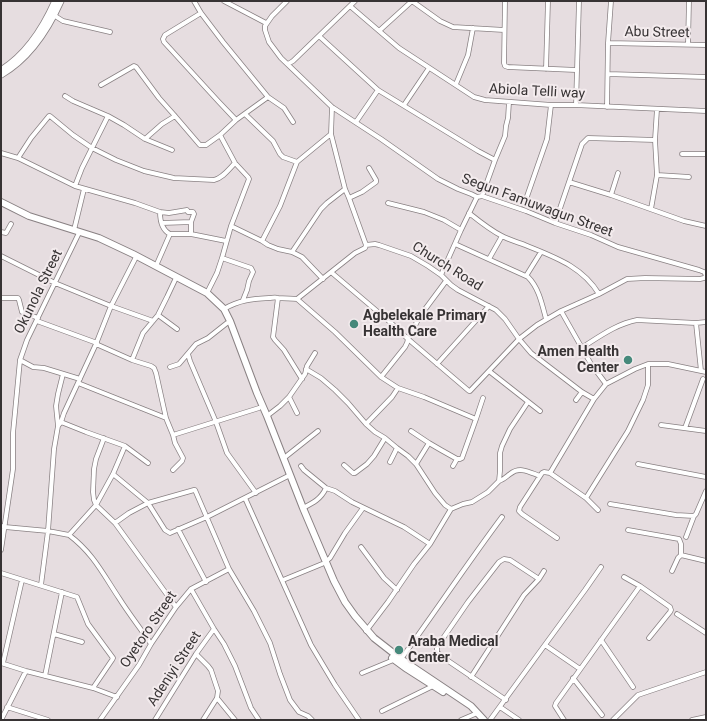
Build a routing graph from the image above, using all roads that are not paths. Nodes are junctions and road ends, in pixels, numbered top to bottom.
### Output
1 (56, 1) edge
2 (60, 1) edge
3 (194, 1) edge
4 (224, 1) edge
5 (287, 1) edge
6 (355, 1) edge
7 (412, 1) edge
8 (505, 1) edge
9 (548, 1) edge
10 (579, 1) edge
11 (611, 1) edge
12 (689, 1) edge
13 (350, 6) junction
14 (201, 13) junction
15 (52, 14) junction
16 (266, 23) junction
17 (473, 28) junction
18 (504, 30) junction
19 (379, 31) junction
20 (110, 32) dead end
21 (319, 36) junction
22 (608, 43) junction
23 (688, 44) junction
24 (706, 45) edge
25 (288, 64) junction
26 (429, 68) junction
27 (546, 69) junction
28 (1, 70) edge
29 (576, 70) junction
30 (608, 74) junction
31 (1, 75) edge
32 (706, 77) edge
33 (456, 84) junction
34 (101, 85) dead end
35 (378, 90) junction
36 (65, 96) dead end
37 (268, 97) junction
38 (509, 102) junction
39 (404, 105) junction
40 (551, 105) junction
41 (576, 105) junction
42 (332, 106) junction
43 (607, 106) junction
44 (658, 110) junction
45 (706, 111) edge
46 (245, 114) junction
47 (108, 116) junction
48 (175, 116) junction
49 (236, 120) junction
50 (293, 122) dead end
51 (356, 122) junction
52 (331, 134) junction
53 (220, 135) junction
54 (145, 139) junction
55 (655, 140) junction
56 (92, 148) junction
57 (172, 150) dead end
58 (1, 153) edge
59 (682, 154) dead end
60 (706, 154) edge
61 (18, 158) junction
62 (495, 160) junction
63 (296, 162) junction
64 (235, 163) junction
65 (369, 168) dead end
66 (618, 173) dead end
67 (657, 175) junction
68 (689, 177) dead end
69 (569, 182) junction
70 (75, 186) junction
71 (84, 189) junction
72 (345, 189) junction
73 (611, 195) junction
74 (480, 197) junction
75 (349, 198) junction
76 (1, 202) edge
77 (388, 203) dead end
78 (524, 205) dead end
79 (1, 206) edge
80 (651, 210) junction
81 (160, 212) junction
82 (469, 213) junction
83 (191, 222) junction
84 (162, 223) junction
85 (555, 223) junction
86 (11, 224) dead end
87 (49, 224) junction
88 (231, 226) junction
89 (706, 226) edge
90 (461, 230) junction
91 (1, 232) edge
92 (76, 232) junction
93 (170, 234) junction
94 (191, 234) junction
95 (502, 236) junction
96 (226, 241) junction
97 (262, 241) junction
98 (455, 244) junction
99 (366, 245) junction
100 (292, 252) junction
101 (541, 252) junction
102 (1, 256) edge
103 (222, 258) junction
104 (135, 259) junction
105 (489, 259) junction
106 (156, 266) junction
107 (331, 272) junction
108 (441, 275) junction
109 (706, 275) edge
110 (526, 276) junction
111 (323, 278) junction
112 (175, 280) junction
113 (446, 281) junction
114 (55, 283) junction
115 (206, 293) junction
116 (599, 294) junction
117 (1, 298) edge
118 (278, 298) junction
119 (297, 299) junction
120 (243, 300) junction
121 (111, 306) junction
122 (489, 306) junction
123 (224, 309) junction
124 (561, 311) junction
125 (158, 315) junction
126 (37, 319) junction
127 (546, 319) junction
128 (153, 321) junction
129 (706, 322) edge
130 (227, 323) junction
131 (696, 323) junction
132 (176, 329) dead end
133 (408, 339) junction
134 (519, 339) junction
135 (237, 343) junction
136 (96, 344) junction
137 (581, 348) junction
138 (315, 353) dead end
139 (188, 354) junction
140 (20, 360) junction
141 (132, 360) junction
142 (437, 364) junction
143 (648, 364) junction
144 (170, 367) dead end
145 (306, 369) junction
146 (489, 371) junction
147 (704, 372) edge
148 (64, 374) junction
149 (381, 377) junction
150 (302, 379) junction
151 (703, 379) dead end
152 (79, 381) junction
153 (606, 384) junction
154 (398, 388) junction
155 (582, 392) junction
156 (288, 397) junction
157 (483, 398) dead end
158 (594, 399) junction
159 (576, 400) dead end
160 (528, 402) junction
161 (259, 408) junction
162 (540, 411) dead end
163 (297, 413) dead end
164 (267, 416) junction
165 (166, 418) junction
166 (476, 419) junction
167 (61, 422) junction
168 (216, 422) junction
169 (366, 424) junction
170 (661, 425) dead end
171 (58, 426) junction
172 (684, 428) junction
173 (318, 431) dead end
174 (411, 431) dead end
175 (706, 432) edge
176 (173, 435) junction
177 (104, 438) junction
178 (385, 438) junction
179 (429, 442) junction
180 (125, 446) junction
181 (397, 448) junction
182 (284, 458) junction
183 (458, 459) junction
184 (390, 462) dead end
185 (148, 463) dead end
186 (344, 464) dead end
187 (416, 464) junction
188 (638, 464) dead end
189 (301, 466) dead end
190 (453, 466) dead end
191 (173, 470) dead end
192 (550, 473) junction
193 (113, 474) junction
194 (289, 476) junction
195 (540, 476) junction
196 (706, 477) edge
197 (499, 481) junction
198 (326, 488) junction
199 (706, 491) edge
200 (256, 493) junction
201 (245, 498) junction
202 (586, 498) junction
203 (148, 503) junction
204 (610, 504) dead end
205 (96, 505) junction
206 (303, 508) junction
207 (363, 508) junction
208 (451, 509) junction
209 (598, 510) dead end
210 (694, 516) junction
211 (207, 517) junction
212 (502, 517) dead end
213 (115, 523) junction
214 (3, 527) edge
215 (178, 529) junction
216 (628, 530) dead end
217 (48, 531) junction
218 (69, 535) junction
219 (686, 537) dead end
220 (557, 538) dead end
221 (430, 544) junction
222 (361, 547) dead end
223 (1, 550) edge
224 (681, 555) junction
225 (706, 562) edge
226 (324, 563) junction
227 (601, 567) dead end
228 (229, 569) junction
229 (672, 571) dead end
230 (544, 572) dead end
231 (1, 573) edge
232 (624, 577) dead end
233 (539, 579) junction
234 (22, 580) junction
235 (283, 580) junction
236 (206, 582) junction
237 (42, 585) junction
238 (640, 586) junction
239 (191, 589) junction
240 (397, 590) junction
241 (62, 592) junction
242 (176, 607) junction
243 (677, 614) dead end
244 (214, 629) junction
245 (366, 631) junction
246 (706, 633) edge
247 (54, 634) junction
248 (650, 638) dead end
249 (601, 640) junction
250 (82, 642) dead end
251 (151, 644) junction
252 (545, 645) junction
253 (196, 654) junction
254 (393, 659) junction
255 (401, 659) junction
256 (2, 663) edge
257 (580, 669) junction
258 (26, 671) junction
259 (706, 672) edge
260 (362, 673) dead end
261 (45, 676) junction
262 (471, 677) junction
263 (573, 678) junction
264 (436, 685) junction
265 (633, 687) dead end
266 (93, 688) junction
267 (117, 697) junction
268 (217, 698) junction
269 (506, 700) junction
270 (7, 707) junction
271 (500, 707) junction
272 (382, 711) dead end
273 (475, 714) junction
274 (602, 715) dead end
275 (706, 717) edge
276 (1, 720) edge
277 (48, 720) edge
278 (100, 720) edge
279 (155, 720) edge
280 (204, 720) edge
281 (235, 720) edge
282 (259, 720) edge
283 (312, 720) edge
284 (359, 720) edge
285 (462, 720) edge
286 (480, 720) edge
287 (484, 720) edge
288 (490, 720) edge
289 (519, 720) edge
290 (564, 720) edge
291 (613, 720) edge
292 (692, 720) edge

1 - 15 main road
2 - 15 main road
3 - 14 street
4 - 16 street
5 - 16 street
6 - 13 street
7 - 17 street
7 - 19 street
8 - 18 street
9 - 27 street
10 - 29 street
11 - 22 street
12 - 23 street
13 - 19 street, Abiola Telli way
13 - 21 street
14 - 37 street
14 - 49 street
15 - 20 street
15 - 28 main road
15 - 31 main road
16 - 25 street, Segun Famuwagun Street
17 - 18 street
17 - 33 street
18 - 27 street
19 - 26 street, Abiola Telli way
21 - 25 street
21 - 35 street
22 - 23 street, Abu Street
22 - 30 street
23 - 24 street, Abu Street
25 - 42 street, Segun Famuwagun Street
26 - 33 street, Abiola Telli way
26 - 39 street
27 - 29 street
29 - 41 street
30 - 32 street
30 - 43 street
33 - 38 street, Abiola Telli way
34 - 48 street
35 - 39 street
35 - 51 street
36 - 47 street
37 - 46 street
37 - 50 street
38 - 40 street, Abiola Telli way
38 - 62 street
39 - 62 street
40 - 41 street, Abiola Telli way
40 - 78 street
41 - 43 street, Abiola Telli way
42 - 51 street, Segun Famuwagun Street
42 - 52 street
43 - 44 street, Abiola Telli way
44 - 45 street, Abiola Telli way
44 - 55 street
46 - 49 street
46 - 63 street
47 - 54 street
47 - 56 street
48 - 53 street
48 - 54 street
49 - 53 street
51 - 74 street, Segun Famuwagun Street
52 - 63 street
52 - 72 street
53 - 64 street
54 - 57 street
55 - 67 street
55 - 69 street
56 - 61 street
56 - 64 street
56 - 70 street
58 - 61 street
59 - 60 street
61 - 70 street
62 - 74 street
63 - 97 street
64 - 88 street
65 - 75 street
66 - 73 street
67 - 68 street
67 - 80 street
69 - 73 street
69 - 85 street
70 - 71 street
71 - 81 street
71 - 92 street, Okunola Street
72 - 75 street
72 - 100 street
73 - 80 street
74 - 82 street
74 - 85 street, Segun Famuwagun Street
75 - 99 street
76 - 87 main road
77 - 90 street
79 - 87 main road
80 - 89 street
81 - 83 street
81 - 84 street
82 - 90 street
82 - 95 street
83 - 84 street
83 - 94 street
84 - 93 street
85 - 109 street, Segun Famuwagun Street
86 - 91 street
87 - 92 main road
88 - 96 street
88 - 97 street
90 - 98 street
92 - 104 main road
92 - 106 main road
92 - 114 street, Okunola Street
93 - 94 street
93 - 106 street
94 - 96 street
95 - 101 street
95 - 105 street
96 - 103 street
97 - 100 street
98 - 105 street
98 - 108 street
99 - 107 street
99 - 108 street, Church Road
100 - 111 street
101 - 110 street
101 - 116 street
102 - 114 street
103 - 115 street
103 - 120 street
104 - 112 main road
104 - 121 street
105 - 110 street
106 - 115 main road
107 - 111 street
107 - 133 street
108 - 113 street, Church Road
109 - 116 street
110 - 127 street
111 - 119 street
112 - 125 street
112 - 130 main road
113 - 122 street, Church Road
113 - 133 street
114 - 121 street
114 - 126 street, Okunola Street
115 - 123 main road
116 - 124 street
117 - 126 street
118 - 119 street
118 - 120 street
118 - 150 street
119 - 149 street
120 - 123 street
121 - 128 street
121 - 136 street
122 - 134 street, Church Road
122 - 142 street
123 - 135 main road
124 - 127 street
124 - 137 street
125 - 128 street
125 - 132 street
126 - 136 street
126 - 140 street, Okunola Street
127 - 134 street
128 - 141 street
129 - 131 street
130 - 135 main road
130 - 139 street
131 - 137 street
131 - 147 street
133 - 142 street
133 - 149 street
134 - 146 street
134 - 155 street, Church Road
135 - 161 main road
135 - 164 main road
136 - 141 street
136 - 152 street
137 - 153 street
138 - 145 street
139 - 144 street
139 - 168 street
140 - 148 street
140 - 214 street, Okunola Street
141 - 165 street
142 - 146 street
143 - 147 street
143 - 153 street
143 - 202 street
145 - 150 street
145 - 169 street
146 - 160 street
148 - 152 street
148 - 171 street
149 - 154 street
150 - 156 street
151 - 172 street
152 - 165 street
152 - 167 street
153 - 158 street
154 - 166 street
154 - 169 street
155 - 158 street, Church Road
155 - 159 street
156 - 163 street
156 - 164 street
157 - 166 street
158 - 192 street
160 - 162 street
160 - 197 street
161 - 168 street
161 - 194 main road
164 - 182 main road
165 - 176 street
166 - 183 street
167 - 171 street
167 - 177 street
168 - 176 street
168 - 200 street
169 - 178 street
170 - 172 street
171 - 217 street
172 - 175 street
173 - 182 street
174 - 179 street
176 - 191 street
177 - 180 street
177 - 205 street
178 - 181 street
178 - 186 street
179 - 183 street
179 - 187 street
180 - 185 street
180 - 193 street
181 - 184 street
181 - 187 street
182 - 194 main road
183 - 190 street
187 - 208 street
188 - 196 street
189 - 198 street
192 - 195 street
192 - 202 street
193 - 203 street
193 - 205 street
194 - 200 street
194 - 206 main road
194 - 226 main road
195 - 197 street
195 - 220 street
197 - 208 street
198 - 206 street
198 - 207 street
199 - 210 street
200 - 201 street
201 - 211 street
201 - 235 street
202 - 209 street
203 - 211 street
203 - 213 street
203 - 215 street
204 - 210 street
205 - 213 street
205 - 218 street
206 - 226 main road
207 - 221 street
207 - 226 street
208 - 221 street
210 - 219 street
211 - 215 street
211 - 228 street
212 - 255 street
213 - 242 street
214 - 217 street
214 - 223 street, Okunola Street
215 - 236 street
216 - 224 street
217 - 218 street
217 - 237 street
218 - 251 street
221 - 240 street
222 - 240 street
224 - 225 street
224 - 229 street
226 - 235 street
226 - 245 main road
226 - 254 main road
227 - 252 street
228 - 236 street, Oyetoro Street
228 - 283 street
230 - 233 street
231 - 234 street
232 - 238 street
233 - 262 street
233 - 262 street
234 - 237 street
234 - 256 street
235 - 284 street
236 - 239 street, Oyetoro Street
237 - 241 street
238 - 248 street
238 - 249 street
239 - 242 street, Oyetoro Street
239 - 244 street
240 - 245 street
241 - 247 street
241 - 266 street
242 - 251 street, Oyetoro Street
243 - 246 street
244 - 253 street, Adeniyi Street
244 - 282 street
245 - 255 main road
247 - 250 street
247 - 261 street
249 - 257 street
249 - 265 street
251 - 267 street, Oyetoro Street
252 - 257 street
252 - 269 street
253 - 268 street
253 - 279 street, Adeniyi Street
254 - 260 street
254 - 264 main road
255 - 264 main road
256 - 258 street
257 - 263 street
258 - 261 street
258 - 270 street
259 - 291 street
261 - 266 street
262 - 269 street
263 - 274 street
263 - 290 street
264 - 272 street
264 - 273 main road
264 - 287 main road
266 - 267 street
267 - 278 street, Oyetoro Street
268 - 280 street
268 - 281 street
269 - 271 street
270 - 276 street
270 - 277 street
271 - 288 street
271 - 289 street
273 - 285 street
273 - 286 main road
275 - 292 street

